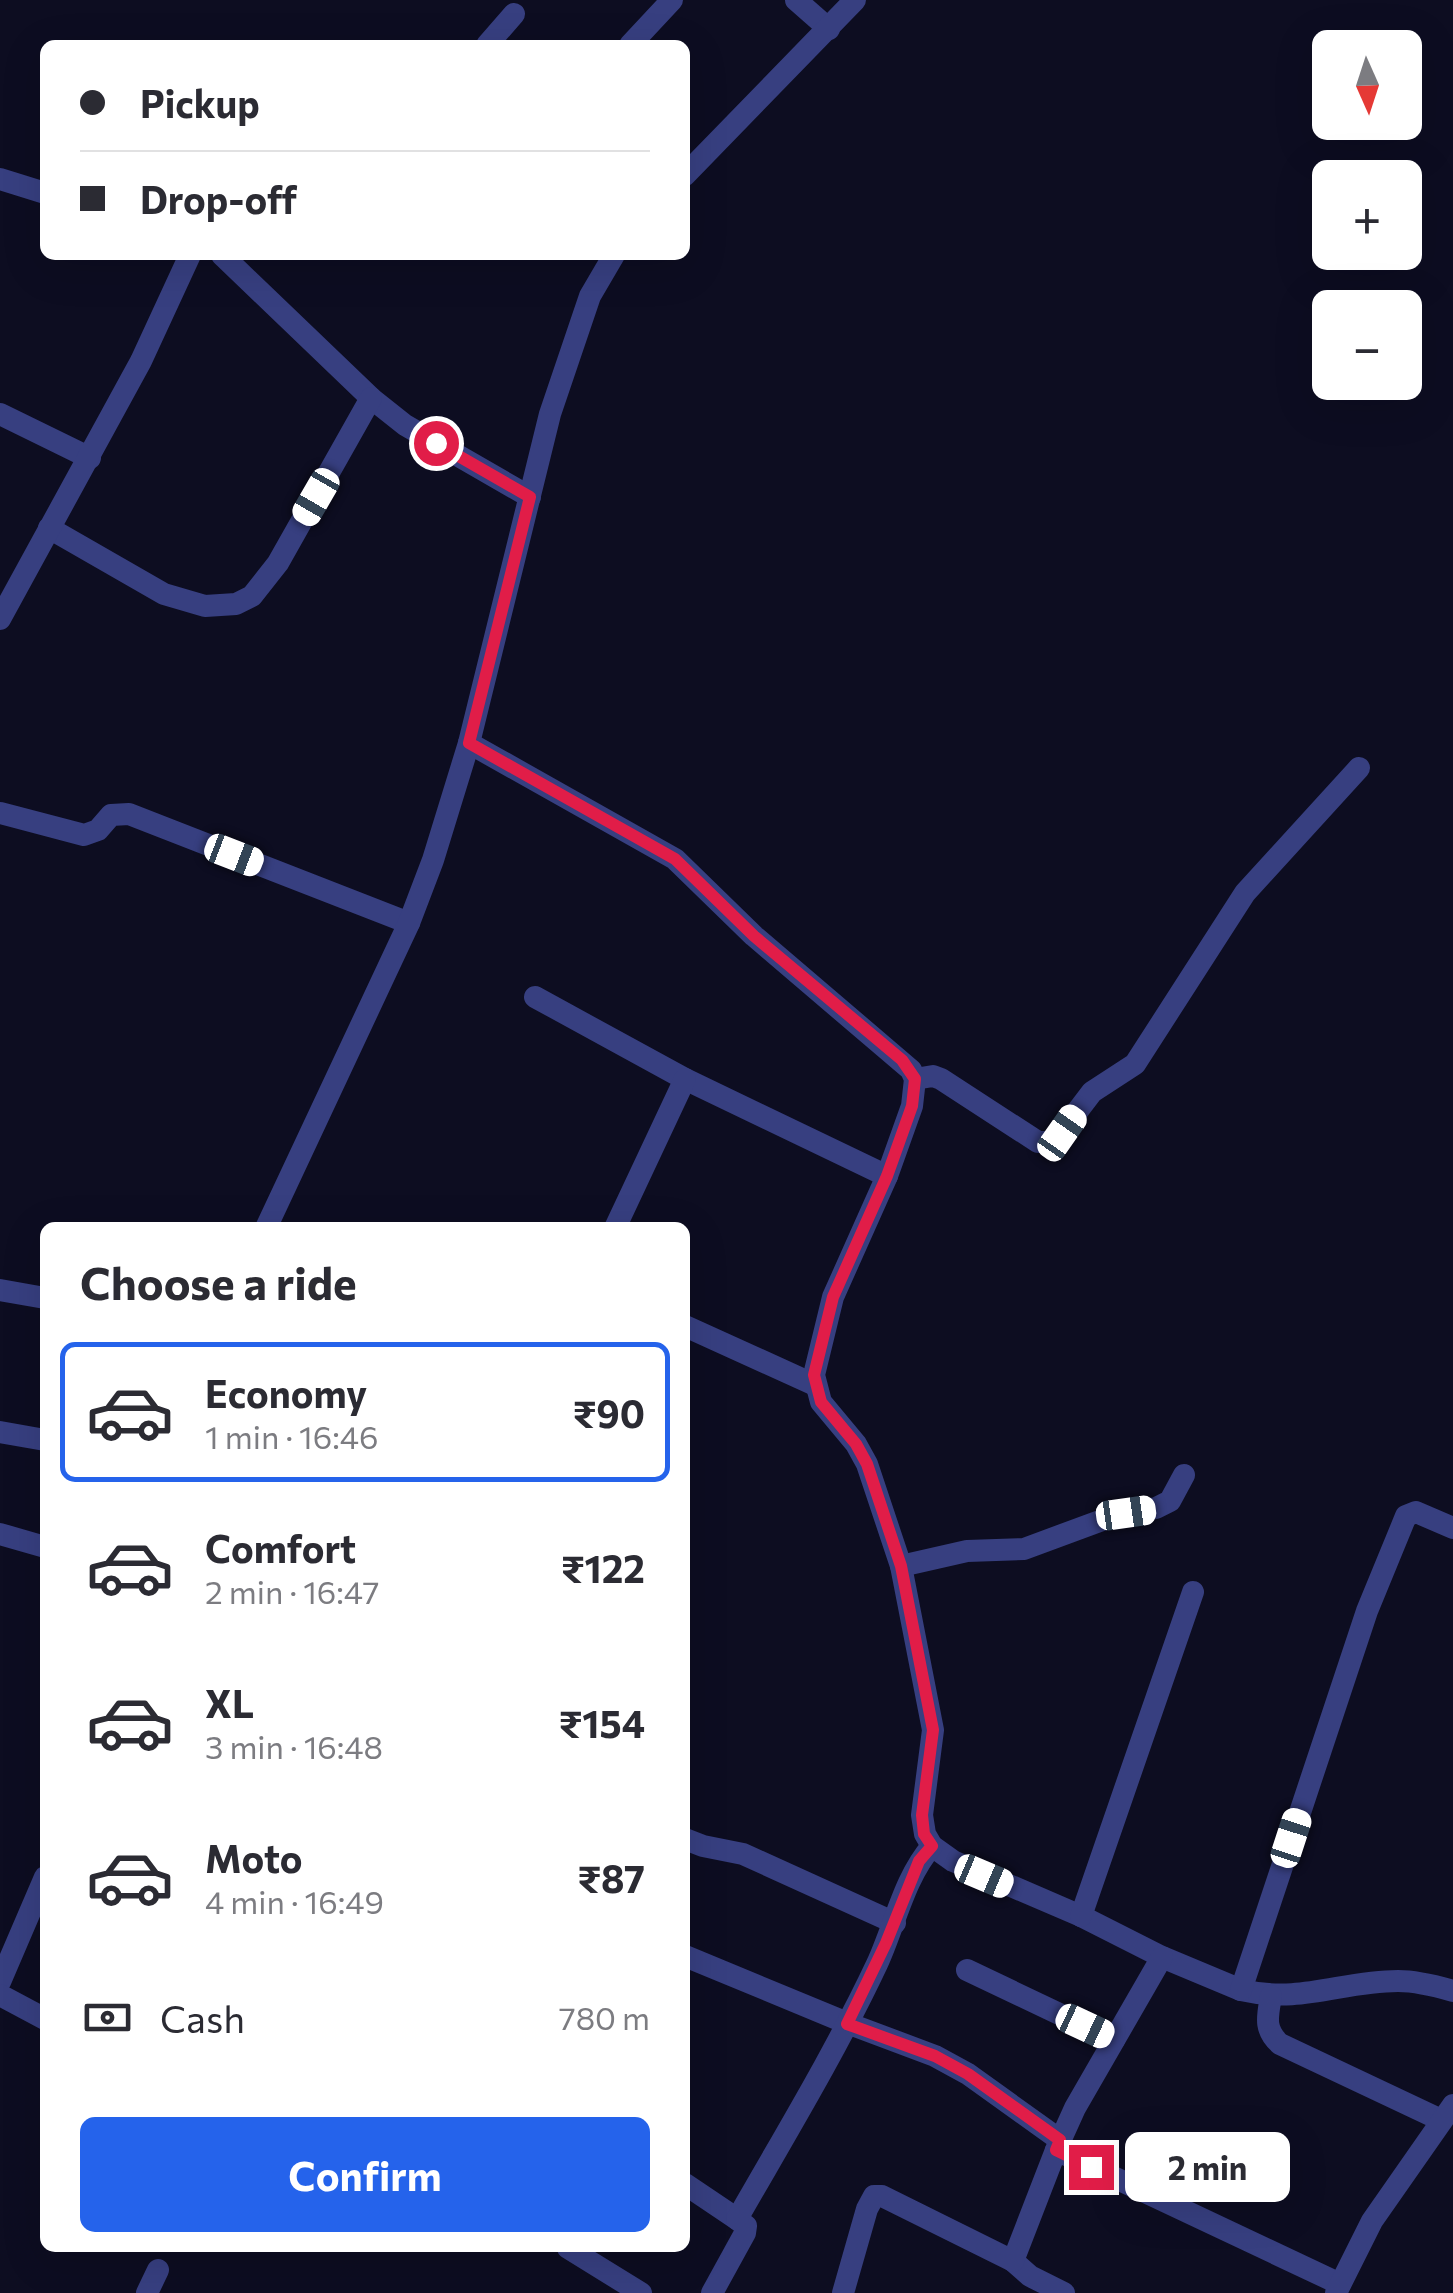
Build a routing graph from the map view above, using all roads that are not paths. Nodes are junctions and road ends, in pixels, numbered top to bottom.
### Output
1 (672, 0) edge
2 (796, 0) edge
3 (856, 0) edge
4 (514, 14) dead end
5 (829, 29) junction
6 (491, 40) edge
7 (635, 40) edge
8 (690, 170) edge
9 (0, 179) edge
10 (40, 191) edge
11 (188, 260) edge
12 (227, 260) edge
13 (611, 260) edge
14 (371, 398) junction
15 (0, 414) edge
16 (90, 458) junction
17 (530, 497) junction
18 (49, 528) junction
19 (0, 619) edge
20 (469, 743) junction
21 (1359, 768) dead end
22 (0, 813) edge
23 (409, 923) junction
24 (535, 998) dead end
25 (686, 1079) junction
26 (915, 1079) junction
27 (887, 1176) junction
28 (269, 1222) edge
29 (618, 1222) edge
30 (0, 1290) edge
31 (40, 1297) edge
32 (690, 1328) edge
33 (816, 1384) junction
34 (0, 1432) edge
35 (40, 1439) edge
36 (1184, 1475) dead end
37 (1453, 1528) edge
38 (0, 1534) edge
39 (40, 1545) edge
40 (901, 1566) junction
41 (1193, 1592) dead end
42 (690, 1841) edge
43 (932, 1846) junction
44 (40, 1889) edge
45 (1081, 1916) junction
46 (895, 1923) junction
47 (1162, 1957) junction
48 (690, 1958) edge
49 (967, 1970) dead end
50 (0, 1982) edge
51 (1240, 1990) junction
52 (1453, 1991) edge
53 (0, 1995) edge
54 (1271, 1996) junction
55 (40, 2015) edge
56 (847, 2024) junction
57 (1114, 2040) junction
58 (1447, 2112) edge
59 (1058, 2145) junction
60 (690, 2187) edge
61 (737, 2219) junction
62 (574, 2252) edge
63 (1013, 2262) junction
64 (158, 2270) dead end
65 (1338, 2288) edge
66 (147, 2293) edge
67 (640, 2293) edge
68 (712, 2293) edge
69 (844, 2293) edge
70 (1064, 2293) edge

1 - 7 street
2 - 5 street
3 - 5 street
4 - 6 street
5 - 8 street
9 - 10 street
11 - 16 street
12 - 14 street
13 - 17 street
14 - 17 street
14 - 18 street
15 - 16 street
16 - 18 street
17 - 20 street
18 - 19 street
20 - 23 street
20 - 26 street
21 - 26 street
22 - 23 street
23 - 28 street
24 - 25 street
25 - 27 street
25 - 29 street
26 - 27 street
27 - 33 street
30 - 31 street
32 - 33 street
33 - 40 street
34 - 35 street
36 - 40 street
37 - 51 street
38 - 39 street
40 - 43 street
41 - 45 street
42 - 46 street
43 - 45 street
43 - 46 street
44 - 50 street
45 - 47 street
46 - 56 street
47 - 51 street
47 - 57 street
48 - 56 street
49 - 57 street
51 - 54 street
52 - 54 street
53 - 55 street
54 - 58 street
56 - 59 street
56 - 61 street
57 - 59 street
58 - 65 street
59 - 63 street
59 - 65 street
60 - 61 street
61 - 68 street
62 - 67 street
63 - 69 street
63 - 70 street
64 - 66 street

